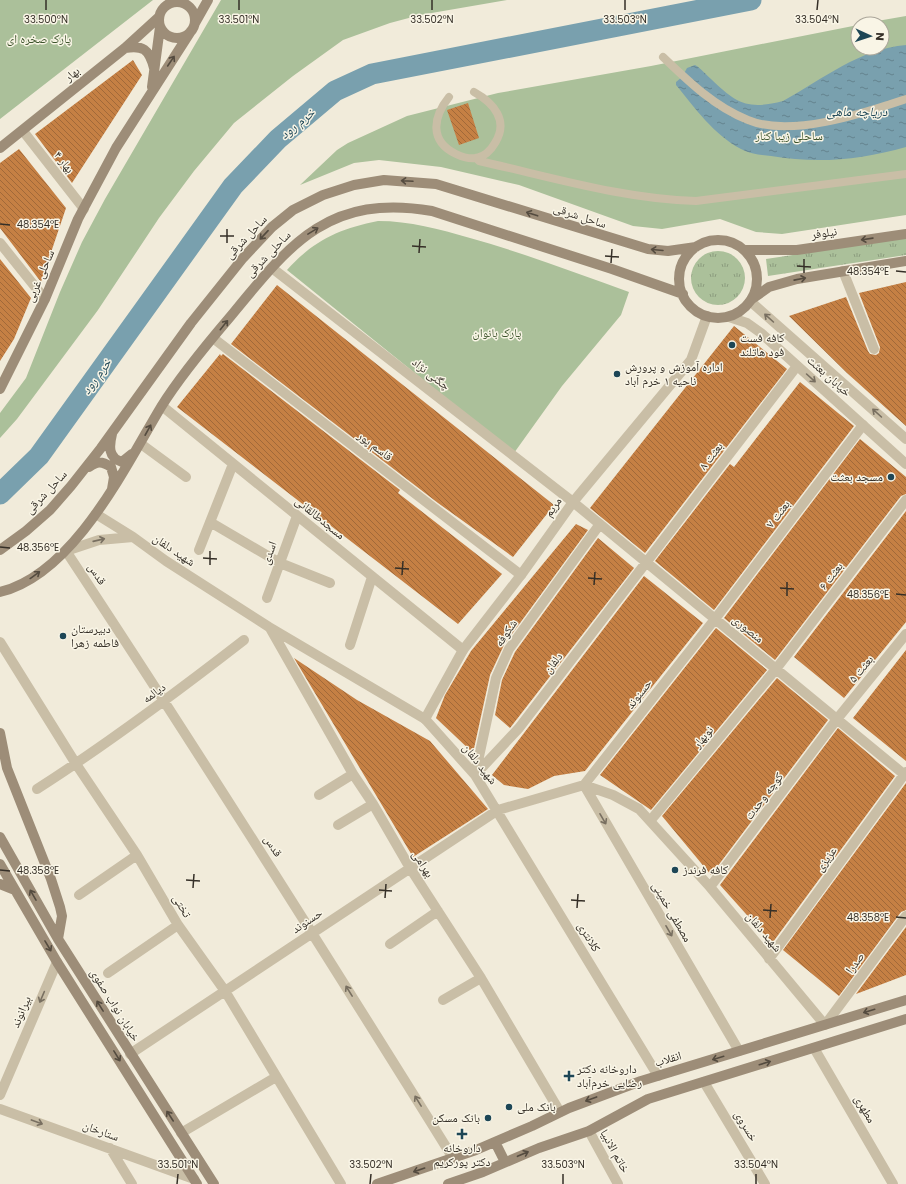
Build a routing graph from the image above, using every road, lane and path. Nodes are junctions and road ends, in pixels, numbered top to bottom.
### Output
1 (208, 0) edge
2 (173, 2) edge
3 (159, 22) junction
4 (193, 27) junction
5 (125, 48) junction
6 (663, 57) dead end
7 (155, 70) junction
8 (152, 91) junction
9 (474, 92) dead end
10 (450, 96) dead end
11 (906, 99) edge
12 (23, 131) junction
13 (0, 148) edge
14 (476, 158) junction
15 (906, 174) edge
16 (84, 209) junction
17 (906, 234) edge
18 (0, 243) edge
19 (696, 247) junction
20 (745, 250) junction
21 (906, 261) edge
22 (272, 268) junction
23 (843, 272) junction
24 (682, 294) junction
25 (45, 299) junction
26 (751, 300) junction
27 (707, 316) junction
28 (729, 316) junction
29 (213, 338) junction
30 (874, 349) dead end
31 (797, 366) junction
32 (1, 387) edge
33 (162, 406) junction
34 (862, 425) junction
35 (113, 430) junction
36 (906, 439) edge
37 (139, 447) junction
38 (233, 464) junction
39 (906, 464) edge
40 (80, 474) junction
41 (186, 477) dead end
42 (112, 491) junction
43 (906, 500) edge
44 (573, 502) junction
45 (96, 514) junction
46 (297, 516) junction
47 (210, 522) junction
48 (600, 524) junction
49 (132, 537) junction
50 (0, 550) edge
51 (199, 550) dead end
52 (66, 551) junction
53 (646, 562) junction
54 (280, 563) junction
55 (521, 575) junction
56 (372, 577) junction
57 (330, 583) dead end
58 (2, 594) edge
59 (267, 598) dead end
60 (715, 619) junction
61 (269, 627) junction
62 (906, 634) edge
63 (244, 640) dead end
64 (0, 642) edge
65 (350, 645) dead end
66 (462, 650) junction
67 (776, 669) junction
68 (165, 701) junction
69 (425, 719) junction
70 (837, 720) junction
71 (0, 733) edge
72 (76, 764) junction
73 (353, 774) junction
74 (905, 774) edge
75 (475, 776) junction
76 (584, 785) junction
77 (37, 788) dead end
78 (319, 795) dead end
79 (373, 804) junction
80 (498, 810) junction
81 (650, 822) junction
82 (338, 825) dead end
83 (0, 837) edge
84 (137, 855) junction
85 (0, 864) edge
86 (410, 868) junction
87 (0, 884) edge
88 (710, 887) junction
89 (15, 890) junction
90 (79, 895) dead end
91 (438, 911) junction
92 (906, 916) edge
93 (178, 924) junction
94 (313, 933) junction
95 (58, 939) junction
96 (390, 944) dead end
97 (769, 959) junction
98 (57, 962) junction
99 (108, 973) dead end
100 (481, 978) junction
101 (225, 991) junction
102 (443, 1000) dead end
103 (906, 1000) edge
104 (906, 1019) edge
105 (826, 1025) junction
106 (814, 1048) junction
107 (739, 1051) junction
108 (130, 1054) junction
109 (658, 1076) junction
110 (276, 1077) junction
111 (704, 1082) junction
112 (0, 1095) edge
113 (0, 1109) edge
114 (560, 1112) junction
115 (589, 1131) junction
116 (181, 1133) junction
117 (495, 1142) junction
118 (110, 1148) junction
119 (453, 1158) junction
120 (505, 1162) junction
121 (196, 1181) edge
122 (132, 1184) edge
123 (214, 1184) edge
124 (341, 1184) edge
125 (377, 1184) edge
126 (448, 1184) edge
127 (618, 1184) edge
128 (765, 1184) edge
129 (893, 1184) edge

1 - 4 main road, ساحلی غربی
2 - 3 main road
2 - 4 main road
3 - 4 main road
3 - 5 main road, بهار
3 - 7 main road
8 -> 4 main road, ساحلی غربی
5 - 7 main road
5 - 12 main road, بهار
6 - 11 street
7 - 8 main road
8 - 16 main road, ساحلی غربی
9 - 14 street
10 - 14 street
12 - 13 main road, بهار
12 - 16 street, بهار ۴
14 - 15 street
16 - 25 main road, ساحلی غربی
17 -> 20 main road, نیلوفر
18 - 25 street
19 - 20 main road
19 - 24 main road
19 -> 35 main road, ساحل شرقی
20 - 26 main road
21 - 23 main road
22 -> 24 main road, ساحلی شرقی
29 -> 22 main road, ساحلی شرقی
22 - 44 street, چگنی نژاد
26 -> 23 main road
23 - 30 street
24 - 27 main road
25 - 32 main road, ساحلی غربی
26 - 28 main road
36 -> 26 street, خیابان بعثت
27 - 28 main road
27 - 44 street, مریم
28 - 31 street, خیابان بعثت
29 - 33 main road, ساحلی شرقی
29 - 55 street, قاسم پور
31 -> 34 street, خیابان بعثت
31 - 53 street, بعثت ۸
37 -> 33 main road, ساحلی شرقی
33 - 38 street, مسجدطالقانی
34 - 39 street, خیابان بعثت
34 - 60 street, بعثت ۷
35 - 37 main road
35 - 40 main road, ساحل شرقی
37 - 41 street
37 - 42 main road, ساحلی شرقی
38 - 46 street, مسجدطالقانی
38 - 47 street
40 - 42 main road
40 - 50 main road, ساحل شرقی
42 - 45 main road, ساحلی شرقی
43 - 67 street, بعثت ۶
44 - 48 street, منصوری
44 - 55 street, مریم
45 - 49 street, شهید دلفان
45 - 52 main road, ساحلی شرقی
46 - 54 street, اسدی
46 - 56 street, مسجدطالقانی
47 - 51 street
47 - 54 street
48 - 53 street, منصوری
48 - 75 street, شکوفه
52 -> 49 street
49 - 61 street, شهید دلفان
58 -> 52 main road, ساحلی شرقی
52 - 68 street, قدس
53 - 60 street, منصوری
53 - 75 street, دلفان
54 - 57 street
54 - 59 street, اسدی
55 - 66 street, مریم
56 - 65 street
56 - 66 street, مسجدطالقانی
60 - 67 street, منصوری
60 - 76 street, حسنوند
61 - 69 street, شهید دلفان
61 - 73 street, بهرامی
62 - 70 street, بعثت ۵
63 - 68 street, دیالمه
64 - 72 street, تختی
66 - 69 street, مریم
67 - 70 street, منصوری
67 - 81 street, نوبهار
68 - 72 street, دیالمه
68 - 94 street, قدس
69 - 75 street, شهید دلفان
70 - 74 street, منصوری
70 - 88 street, کوچه وحدت
71 - 95 main road
72 - 77 street, دیالمه
72 - 84 street, تختی
73 - 78 street
73 - 79 street, بهرامی
74 - 97 street, عزیزی
75 - 80 street, شهید دلفان
76 - 80 street
76 - 81 street, شهید دلفان
76 -> 107 street, مصطفی خمینی
79 - 82 street
79 - 86 street, بهرامی
80 - 86 street, حسنوند
80 - 109 street, کلانتری
81 - 88 street, شهید دلفان
95 -> 83 main road, خیابان نواب صفوی
84 - 90 street
84 - 93 street, تختی
85 - 89 main road
86 - 91 street, بهرامی
86 - 94 street, حسنوند
87 - 89 main road
88 - 97 street, شهید دلفان
89 -> 98 main road
91 - 96 street
91 - 100 street, بهرامی
92 - 105 street, صدرا
93 - 99 street
93 - 101 street, تختی
94 - 101 street, حسنوند
119 -> 94 street, قدس
108 -> 95 main road, خیابان نواب صفوی
97 - 105 street, شهید دلفان
98 -> 112 street, بیرانوند
98 -> 121 main road
100 - 102 street
100 - 114 street, بهرامی
101 - 108 street, حسنوند
101 - 110 street, تختی
103 -> 105 main road, انقلاب
104 - 106 main road
105 - 107 main road, انقلاب
111 -> 106 main road
106 - 129 street, مطهری
107 -> 109 main road, انقلاب
116 -> 108 main road, خیابان نواب صفوی
109 -> 114 main road, انقلاب
110 - 116 street
110 - 124 street, تختی
111 - 115 main road
111 - 128 street, خسروی
113 -> 118 street, ستارخان
114 - 117 main road, انقلاب
120 -> 115 main road
115 - 127 street, خاتم الانبیا
116 - 123 main road, خیابان نواب صفوی
117 - 119 main road, انقلاب
117 - 120 main road
118 - 121 street, ستارخان
118 - 122 street
119 -> 125 main road, انقلاب
120 - 126 main road

